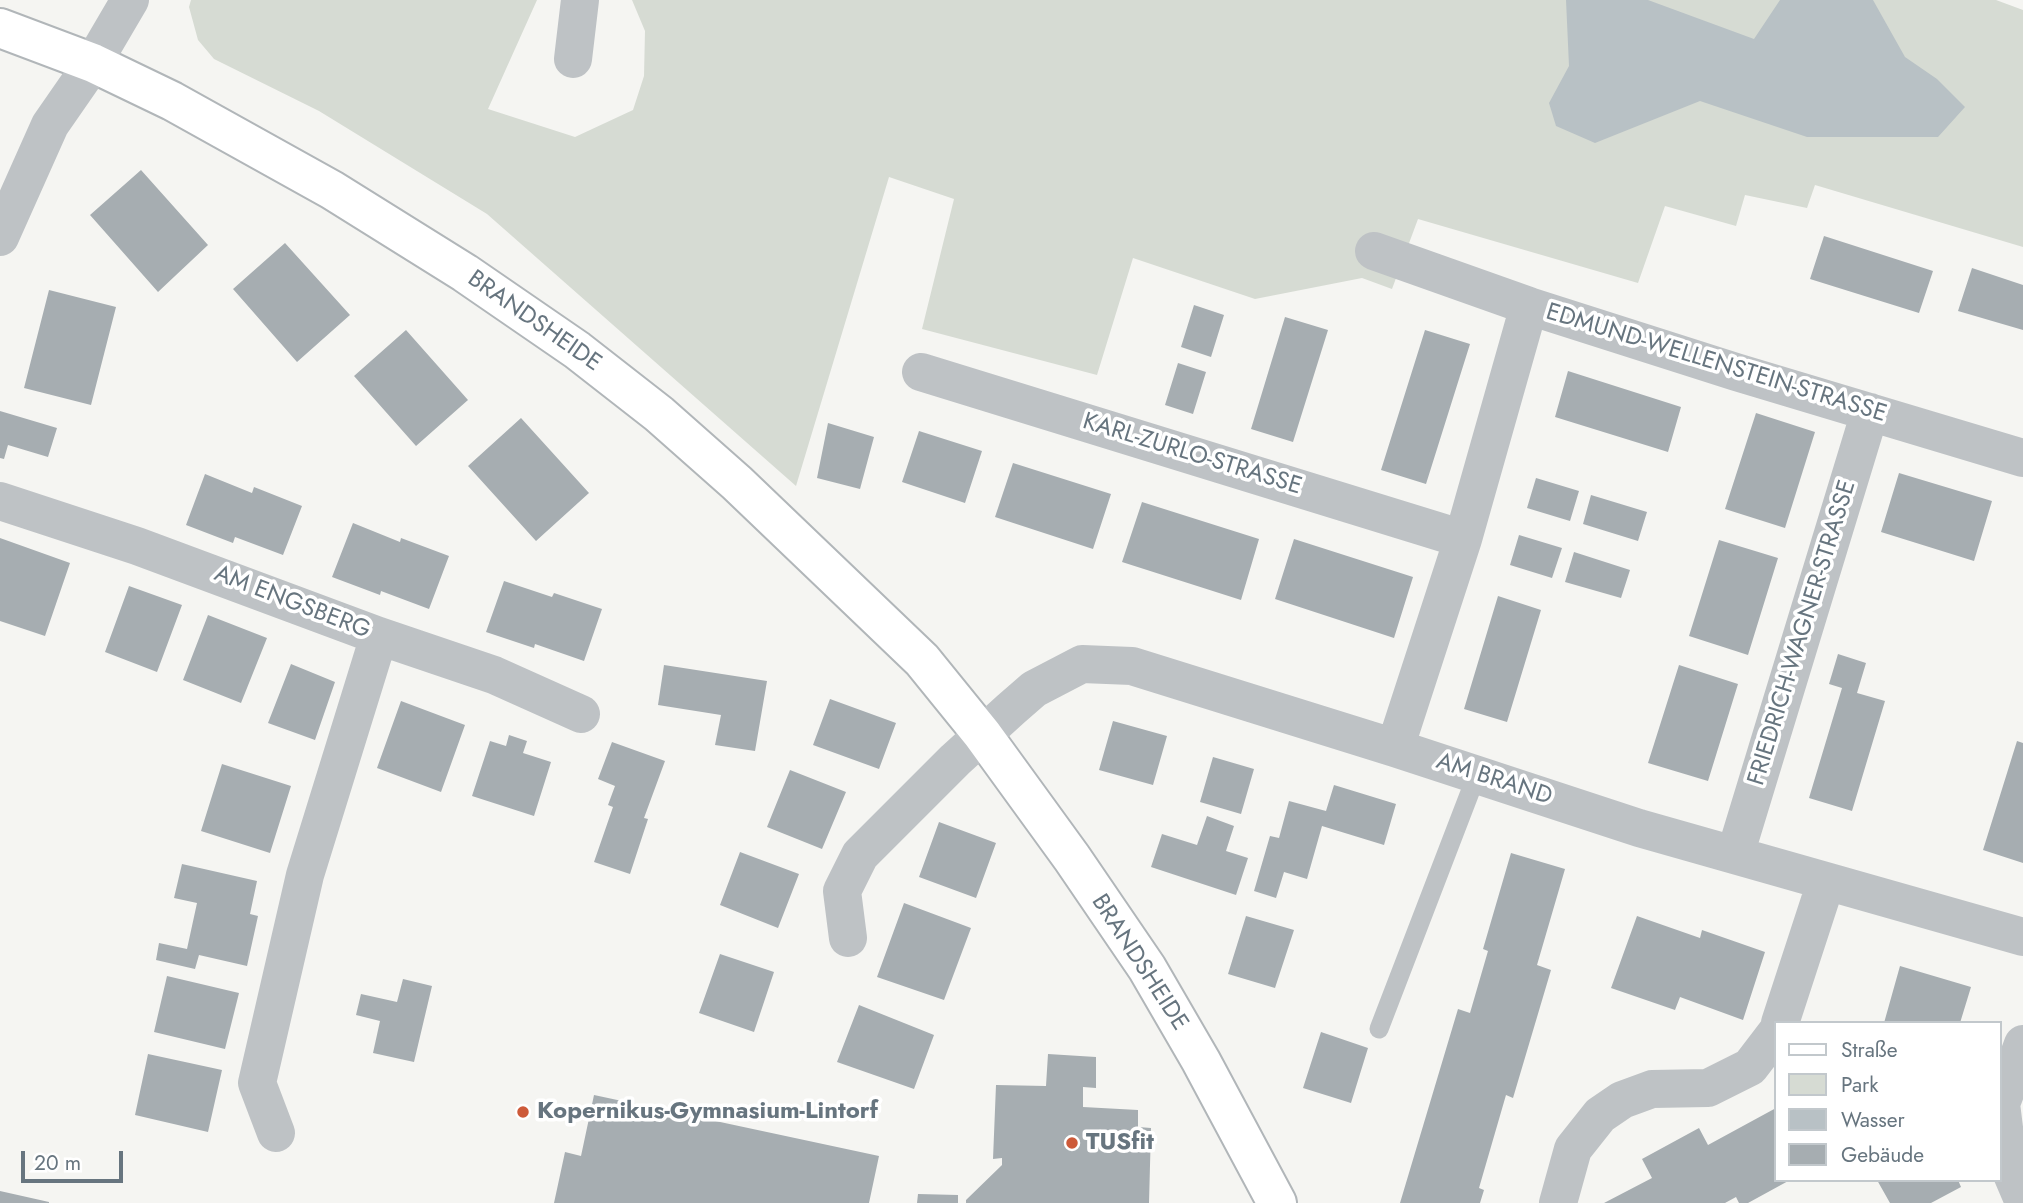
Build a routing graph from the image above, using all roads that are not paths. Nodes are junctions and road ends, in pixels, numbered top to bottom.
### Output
1 (130, 0) edge
2 (580, 0) edge
3 (0, 28) edge
4 (573, 60) dead end
5 (93, 63) junction
6 (0, 237) edge
7 (1374, 251) dead end
8 (1529, 306) junction
9 (921, 372) dead end
10 (1870, 412) junction
11 (2023, 458) edge
12 (0, 501) edge
13 (1463, 539) junction
14 (379, 636) junction
15 (581, 714) dead end
16 (982, 734) junction
17 (1395, 748) junction
18 (1477, 774) junction
19 (1735, 855) junction
20 (1826, 882) junction
21 (2023, 937) edge
22 (848, 938) dead end
23 (1781, 1021) edge
24 (1379, 1030) dead end
25 (1774, 1036) edge
26 (2023, 1044) edge
27 (2002, 1101) edge
28 (2002, 1112) edge
29 (276, 1133) dead end
30 (2023, 1200) edge
31 (1277, 1203) edge
32 (1558, 1203) edge

1 - 5 street
2 - 4 street
3 - 5 main road, BRANDSHEIDE
5 - 6 street
5 - 16 main road, BRANDSHEIDE
7 - 8 street
8 - 10 street, EDMUND-WELLENSTEIN-STRASSE
8 - 13 street, EDMUND-WELLENSTEIN-STRASSE
9 - 13 street, KARL-ZURLO-STRASSE
10 - 11 street, EDMUND-WELLENSTEIN-STRASSE
10 - 19 street, FRIEDRICH-WAGNER-STRASSE
12 - 14 street, AM ENGSBERG
13 - 17 street, EDMUND-WELLENSTEIN-STRASSE
14 - 15 street, AM ENGSBERG
14 - 29 street
16 - 17 street, AM BRAND
16 - 22 street
16 - 31 main road, BRANDSHEIDE
17 - 18 street, AM BRAND
18 - 19 street, AM BRAND
18 - 24 lane
19 - 20 street, AM BRAND
20 - 21 street, AM BRAND
20 - 23 street
25 - 32 street
26 - 27 street
28 - 30 street

